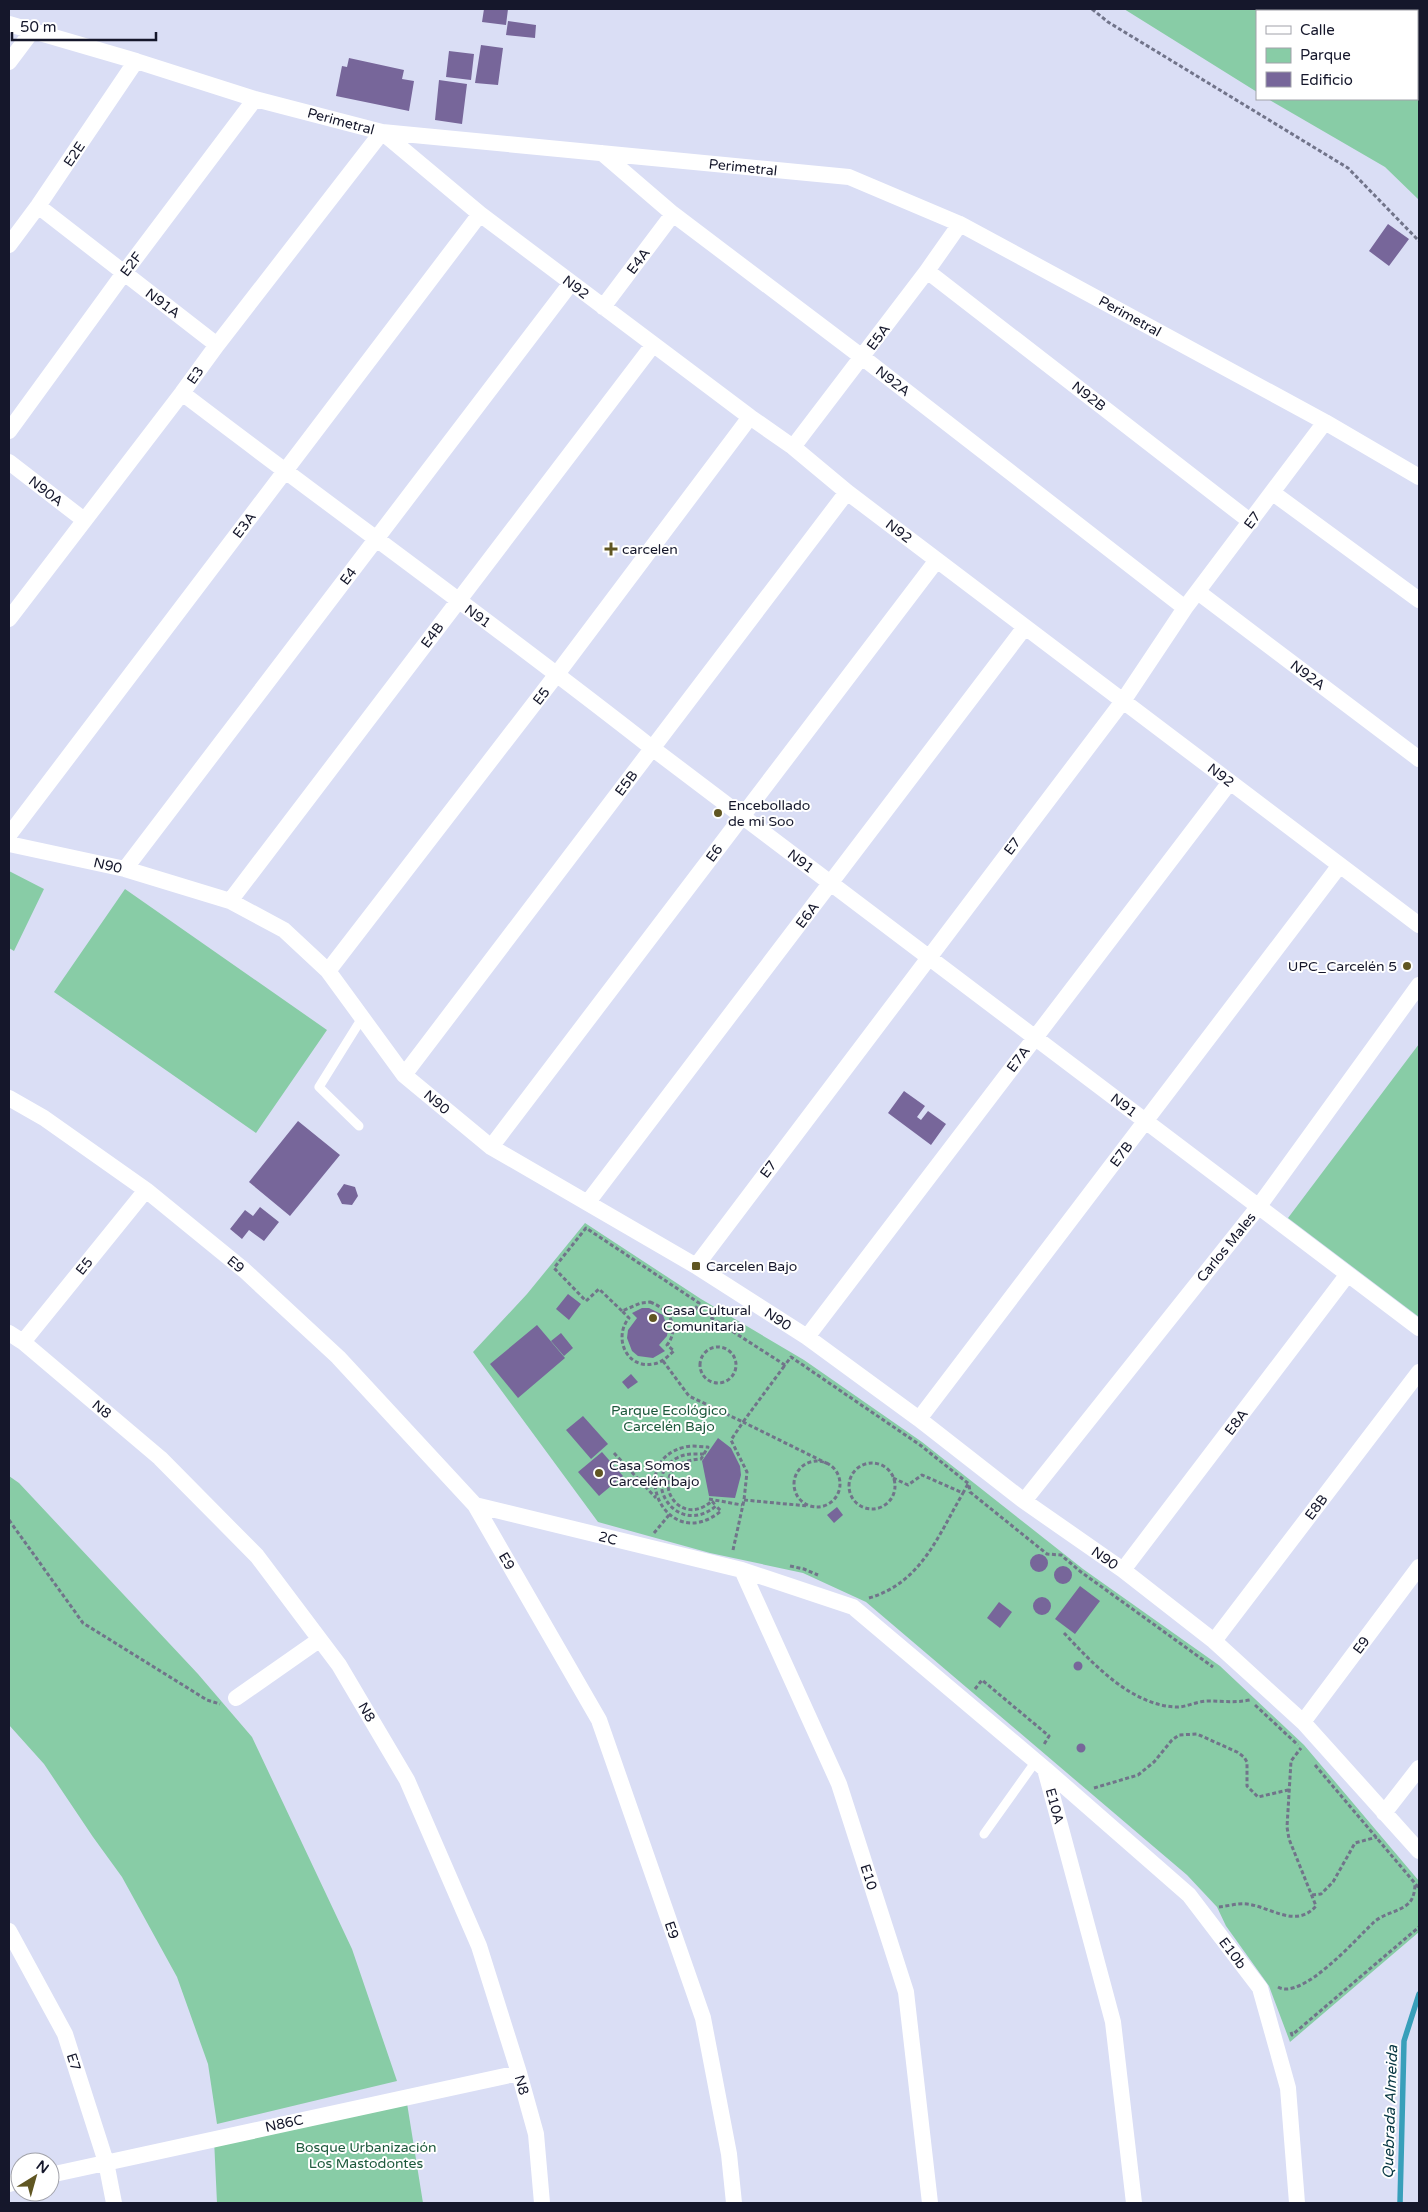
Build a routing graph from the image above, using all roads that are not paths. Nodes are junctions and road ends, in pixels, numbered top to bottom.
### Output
1 (9, 24) edge
2 (33, 30) junction
3 (136, 61) junction
4 (9, 62) edge
5 (255, 99) junction
6 (382, 132) junction
7 (602, 153) junction
8 (38, 206) junction
9 (480, 214) junction
10 (673, 214) junction
11 (960, 224) junction
12 (9, 246) edge
13 (927, 271) junction
14 (124, 273) junction
15 (571, 283) junction
16 (603, 307) junction
17 (217, 345) junction
18 (653, 345) junction
19 (862, 357) junction
20 (182, 394) junction
21 (750, 417) junction
22 (1325, 422) junction
23 (9, 431) edge
24 (793, 447) junction
25 (9, 462) edge
26 (285, 472) junction
27 (1419, 477) edge
28 (847, 492) junction
29 (1273, 492) junction
30 (84, 520) junction
31 (1251, 522) junction
32 (375, 540) junction
33 (937, 560) junction
34 (1198, 592) junction
35 (1419, 600) edge
36 (457, 602) junction
37 (1185, 608) junction
38 (9, 619) edge
39 (1025, 627) junction
40 (557, 674) junction
41 (1123, 701) junction
42 (652, 748) junction
43 (1419, 759) edge
44 (1230, 782) junction
45 (742, 816) junction
46 (9, 835) edge
47 (9, 844) edge
48 (1340, 865) junction
49 (125, 869) junction
50 (831, 883) junction
51 (230, 901) junction
52 (1419, 925) edge
53 (928, 957) junction
54 (328, 971) junction
55 (1419, 986) edge
56 (362, 1018) junction
57 (1035, 1037) junction
58 (404, 1075) junction
59 (9, 1098) edge
60 (1146, 1121) junction
61 (359, 1126) dead end
62 (491, 1147) junction
63 (146, 1190) junction
64 (588, 1202) junction
65 (1258, 1206) junction
66 (696, 1266) junction
67 (1348, 1274) junction
68 (1419, 1328) edge
69 (9, 1333) edge
70 (807, 1337) junction
71 (23, 1342) junction
72 (1419, 1372) edge
73 (919, 1419) junction
74 (1024, 1500) junction
75 (475, 1505) junction
76 (1419, 1567) edge
77 (742, 1570) junction
78 (1123, 1570) junction
79 (319, 1640) junction
80 (1214, 1641) junction
81 (236, 1698) road end
82 (1303, 1722) junction
83 (1040, 1765) junction
84 (1419, 1768) edge
85 (1384, 1813) junction
86 (984, 1834) dead end
87 (1419, 1851) edge
88 (9, 1931) edge
89 (519, 2073) junction
90 (106, 2162) junction
91 (60, 2173) edge
92 (114, 2203) edge
93 (542, 2203) edge
94 (734, 2203) edge
95 (930, 2203) edge
96 (1134, 2203) edge
97 (1297, 2203) edge

1 - 2 street, Perimetral
2 - 3 street, Perimetral
2 - 4 street
3 - 5 street, Perimetral
3 - 8 street, E2E
5 - 6 street, Perimetral
5 - 14 street, E2F
6 - 7 street, Perimetral
6 - 9 street, N92
6 - 17 street, E3
7 - 10 street, N92A
7 - 11 street, Perimetral
8 - 12 street, E2E
8 - 14 street, N91A
9 - 15 street, N92
9 - 26 street, E3A
10 - 16 street, E4A
10 - 19 street, N92A
11 - 13 street, E5A
11 - 22 street, Perimetral
13 - 19 street, E5A
13 - 31 street, N92B
14 - 17 street, N91A
14 - 23 street, E2F
15 - 16 street, N92
15 - 32 street, E4
16 - 18 street, N92
17 - 20 street, E3
18 - 21 street, N92
18 - 36 street, E4B
19 - 24 street, E5A
19 - 37 street, N92A
20 - 26 street, N91
20 - 30 street, E3
21 - 24 street, N92
21 - 40 street, E5
22 - 27 street, Perimetral
22 - 29 street, E7
24 - 28 street, N92
25 - 30 street, N90A
26 - 32 street, N91
26 - 46 street, E3A
28 - 33 street, N92
28 - 42 street, E5B
29 - 31 street, E7
29 - 35 street
30 - 38 street, E3
31 - 34 street, E7
32 - 36 street, N91
32 - 49 street, E4
33 - 39 street, N92
33 - 45 street, E6
34 - 37 street, E7
34 - 43 street, N92A
36 - 40 street, N91
36 - 51 street, E4B
37 - 41 street, E7
39 - 41 street, N92
39 - 50 street, E6A
40 - 42 street, N91
40 - 54 street, E5
41 - 44 street, N92
41 - 53 street, E7
42 - 45 street, N91
42 - 58 street, E5B
44 - 48 street, N92
44 - 57 street, E7A
45 - 50 street, N91
45 - 62 street, E6
47 - 49 street, N90
48 - 52 street, N92
48 - 60 street, E7B
49 - 51 street, N90
50 - 53 street, N91
50 - 64 street, E6A
51 - 54 street, N90
53 - 57 street, N91
53 - 66 street, E7
54 - 56 street, N90
55 - 65 street, Carlos Males
56 - 58 street, N90
56 - 61 lane
57 - 60 street, N91
57 - 70 street, E7A
58 - 62 street, N90
59 - 63 street, E9
60 - 65 street, N91
60 - 73 street, E7B
62 - 64 street, N90
63 - 71 street, E5
63 - 75 street, E9
64 - 66 street, N90
65 - 67 street, N91
65 - 74 street, Carlos Males
66 - 70 street, N90
67 - 68 street, N91
67 - 78 street, E8A
69 - 71 street, N8
70 - 73 street, N90
71 - 79 street, N8
72 - 80 street, E8B
73 - 74 street, N90
74 - 78 street, N90
75 - 77 street, 2C
75 - 94 street, E9
76 - 82 street, E9
77 - 83 street
77 - 95 street, E10
78 - 80 street, N90
79 - 81 street
79 - 89 street, N8
80 - 82 street, N90
82 - 85 street, N90
83 - 86 lane
83 - 96 street, E10A
83 - 97 street, E10b
84 - 85 street
85 - 87 street, N90
88 - 90 street, E7
89 - 90 street, N86C
89 - 93 street, N8
90 - 91 street, N86C
90 - 92 street, E7

